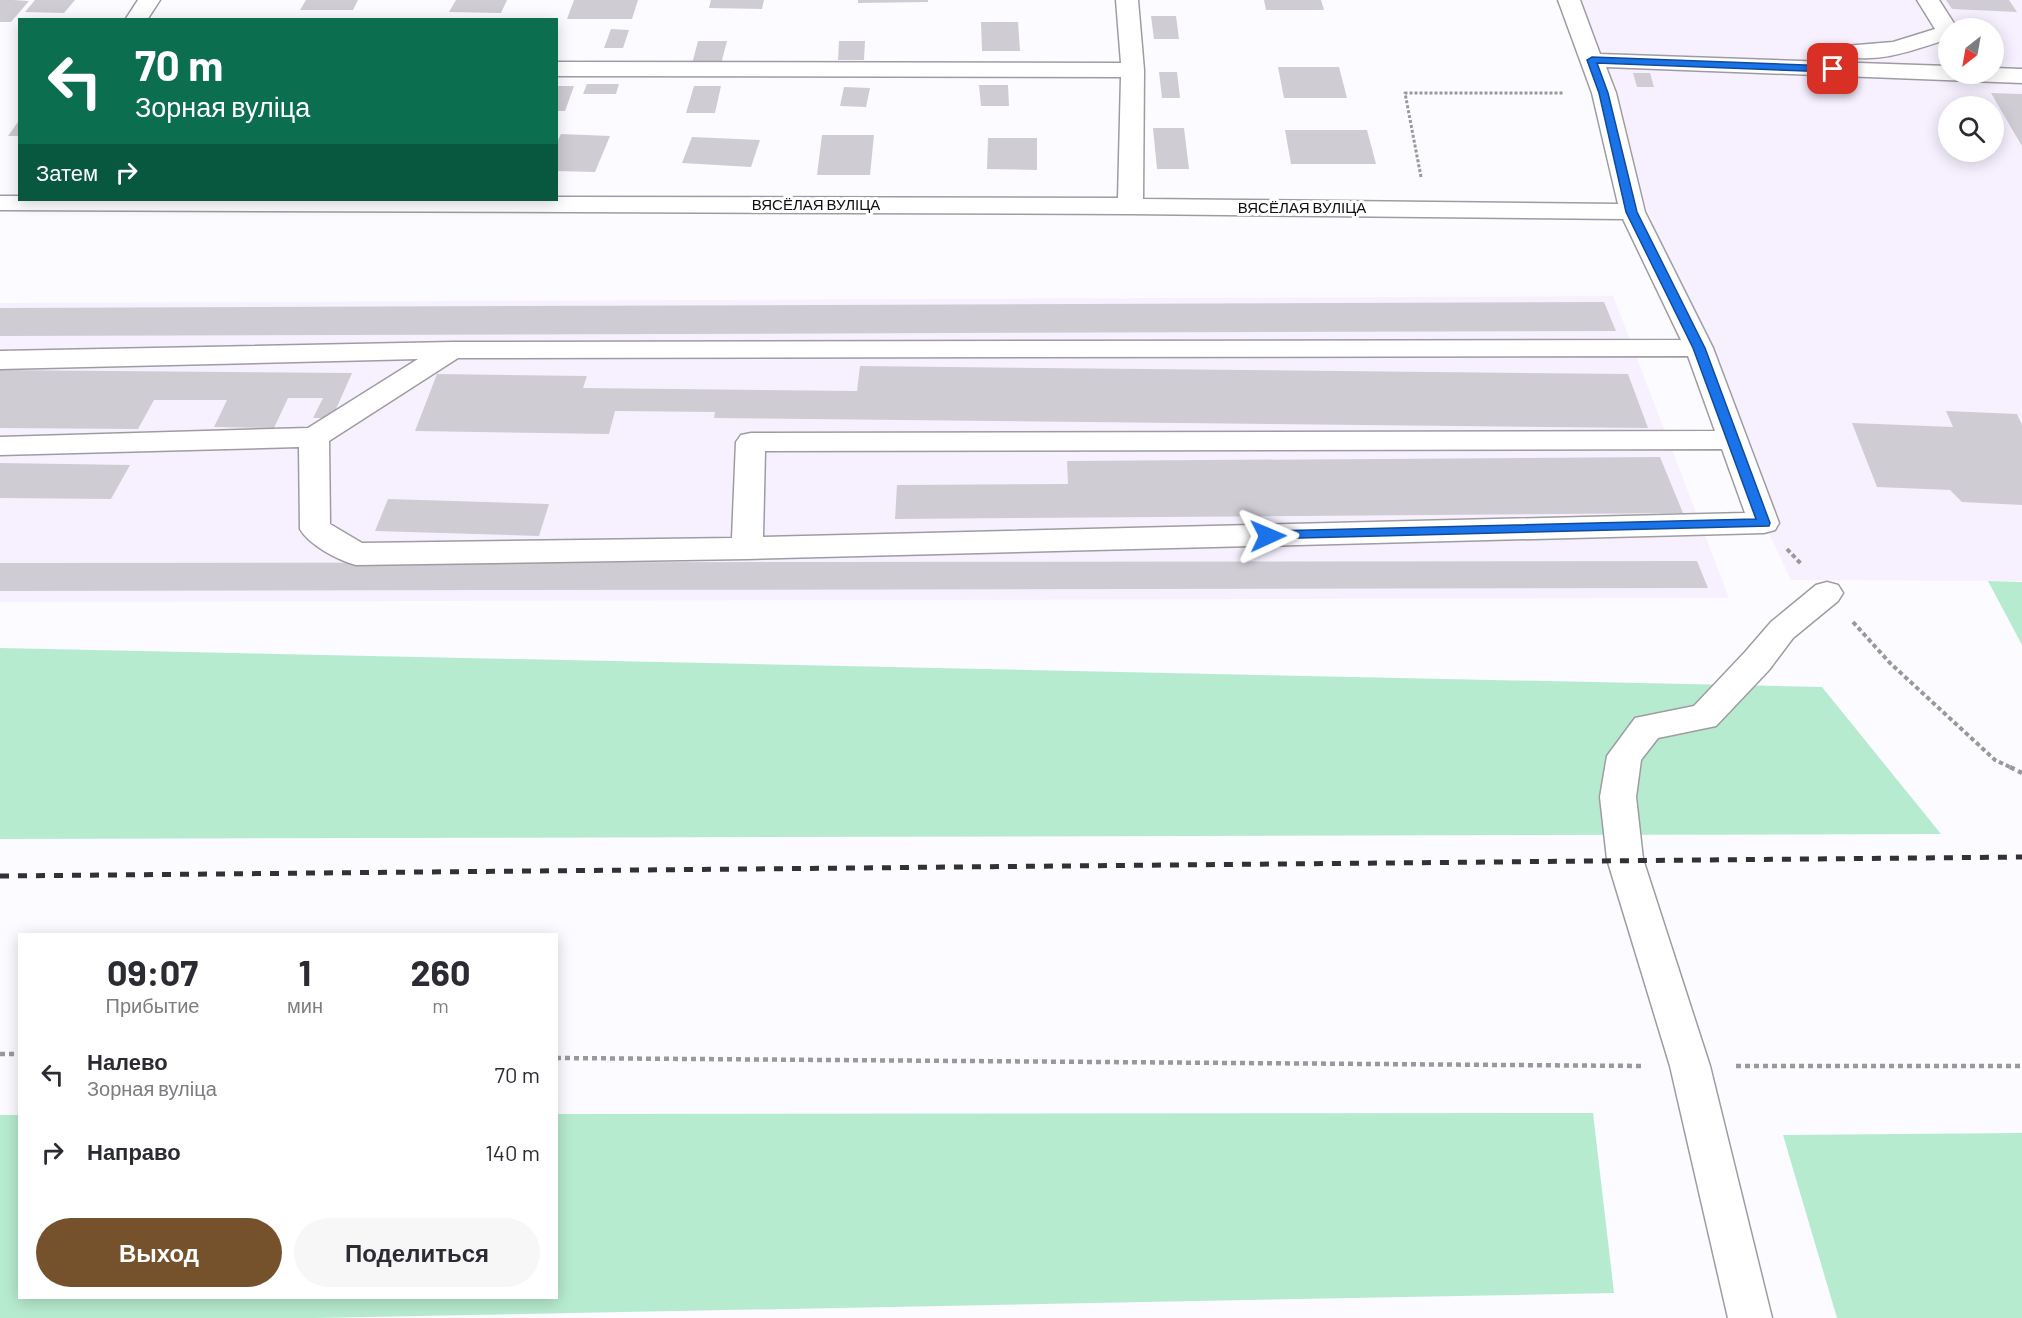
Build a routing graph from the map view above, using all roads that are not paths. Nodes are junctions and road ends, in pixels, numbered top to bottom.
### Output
1 (149, 0) edge
2 (1126, 0) edge
3 (1569, 0) edge
4 (1928, 0) edge
5 (137, 18) edge
6 (1939, 18) edge
7 (1938, 35) edge
8 (1650, 42) dead end
9 (1592, 60) junction
10 (558, 69) edge
11 (1133, 70) junction
12 (1938, 74) edge
13 (2004, 76) edge
14 (2022, 76) edge
15 (0, 203) edge
16 (1130, 206) junction
17 (1632, 212) junction
18 (1699, 348) junction
19 (453, 350) junction
20 (0, 360) edge
21 (314, 437) junction
22 (1732, 440) junction
23 (0, 446) edge
24 (747, 548) junction
25 (1827, 593) road end
26 (1750, 1318) edge

1 - 5 street
2 - 11 street
3 - 9 street
4 - 6 street
7 - 8 street
9 - 12 street
9 - 17 street
10 - 11 street
11 - 16 street
13 - 14 street
15 - 16 street, ВЯСЁЛАЯ ВУЛІЦА
16 - 17 street, ВЯСЁЛАЯ ВУЛІЦА
17 - 18 street
18 - 19 street
18 - 22 street
19 - 20 street
19 - 21 street
21 - 23 street
21 - 24 street
22 - 24 street
22 - 24 street
25 - 26 street

